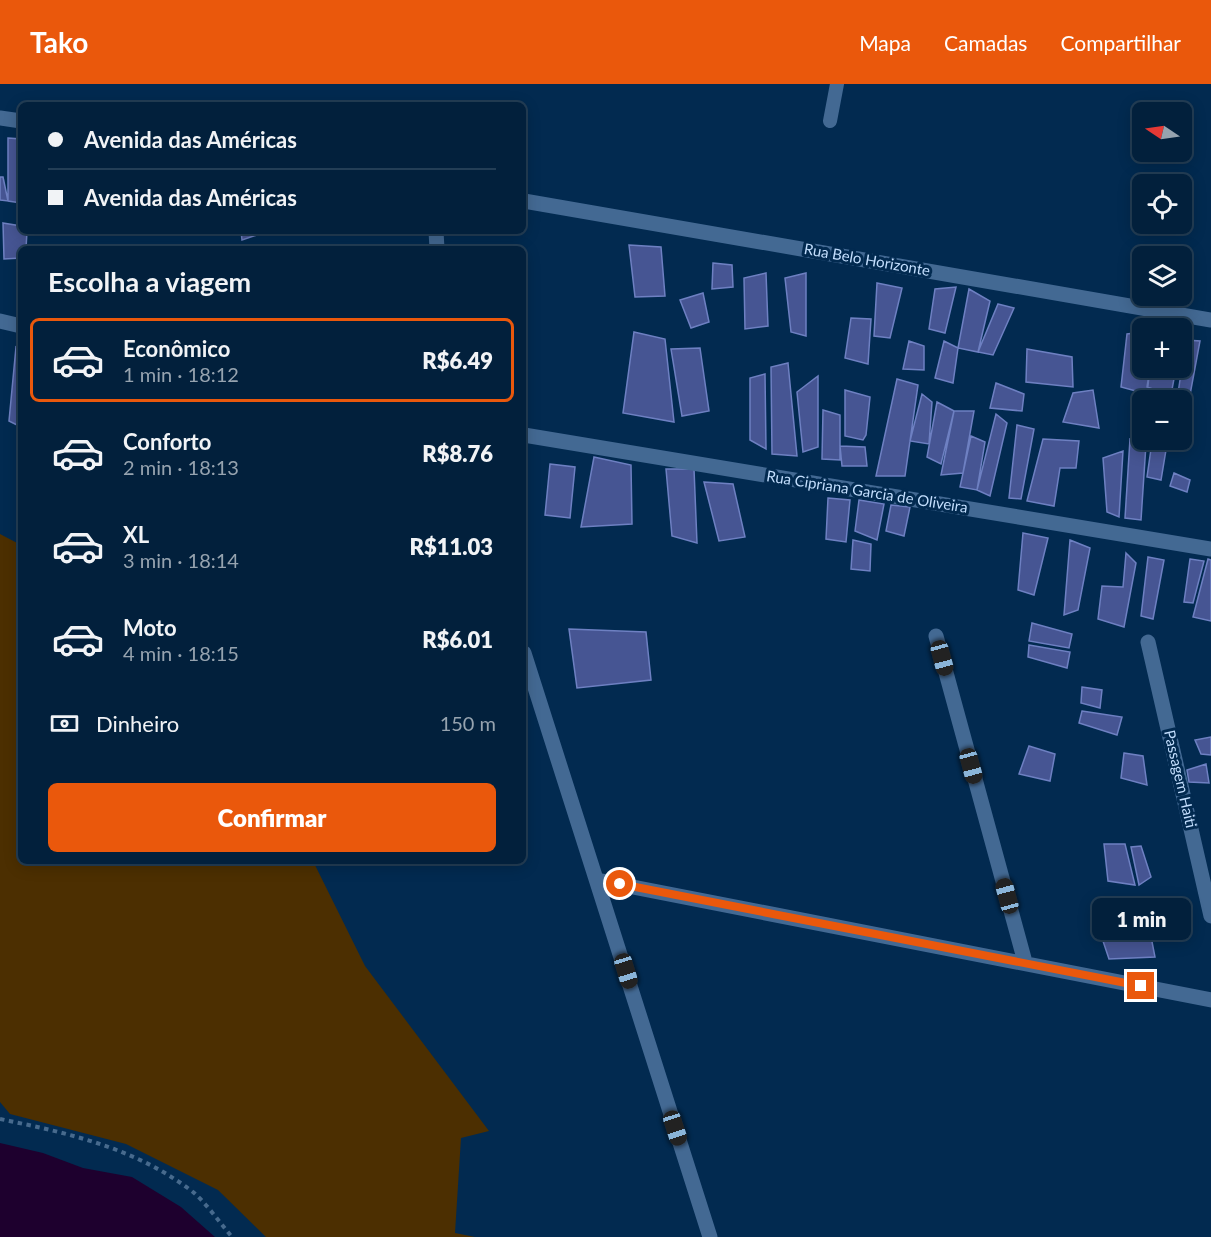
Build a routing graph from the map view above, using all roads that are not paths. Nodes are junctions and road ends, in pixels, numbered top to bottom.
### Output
1 (837, 84) edge
2 (0, 118) edge
3 (830, 120) dead end
4 (18, 121) edge
5 (526, 201) edge
6 (1211, 320) edge
7 (0, 321) edge
8 (18, 325) edge
9 (526, 435) edge
10 (1211, 549) edge
11 (936, 636) dead end
12 (1148, 642) dead end
13 (526, 659) edge
14 (597, 880) junction
15 (1211, 916) edge
16 (1025, 962) junction
17 (1211, 1000) edge
18 (710, 1237) edge

1 - 3 lane
2 - 4 street
5 - 6 street, Rua Belo Horizonte
7 - 8 street
9 - 10 street, Rua Cipriana Garcia de Oliveira
11 - 16 street
12 - 15 street, Passagem Haiti
13 - 14 street
14 - 16 street
14 - 18 street
16 - 17 street

